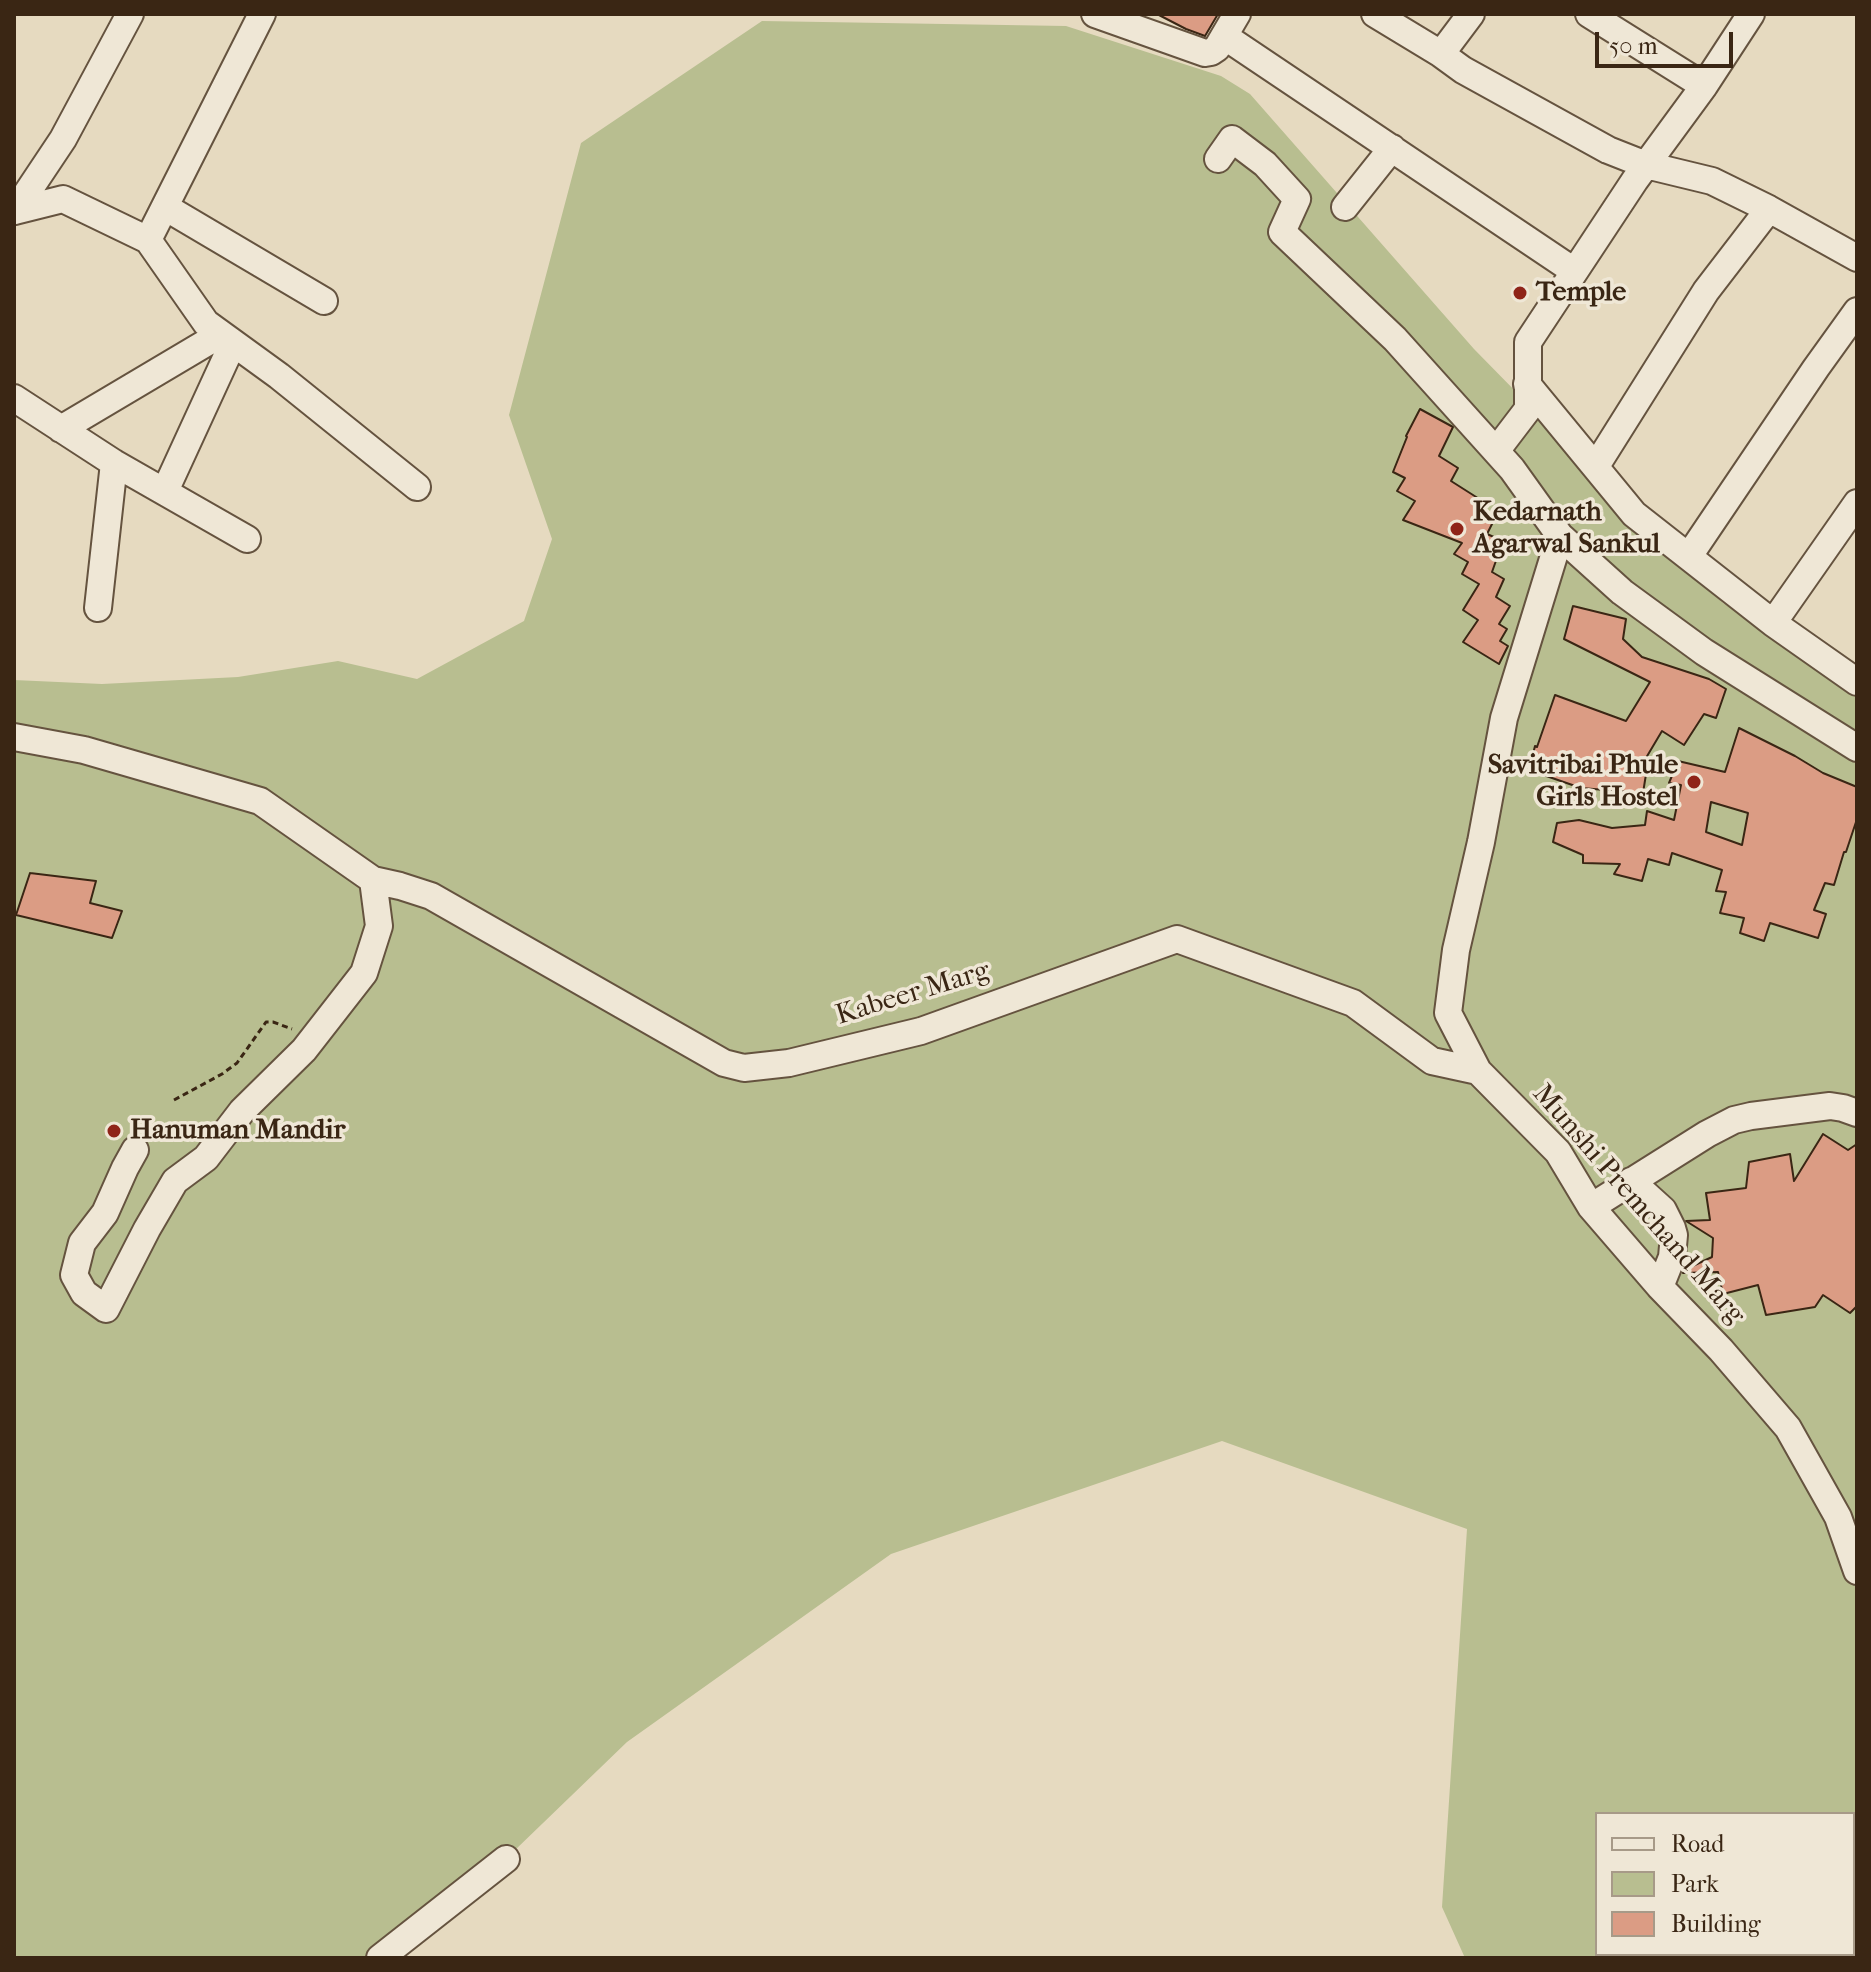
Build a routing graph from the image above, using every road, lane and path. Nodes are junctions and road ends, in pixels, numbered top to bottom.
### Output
1 (130, 14) edge
2 (262, 14) edge
3 (1095, 14) edge
4 (1375, 14) edge
5 (1471, 14) edge
6 (1589, 14) edge
7 (1751, 14) edge
8 (1231, 25) edge
9 (1441, 54) junction
10 (1704, 86) junction
11 (1392, 148) junction
12 (1218, 159) dead end
13 (1646, 165) junction
14 (165, 207) junction
15 (1345, 207) dead end
16 (1769, 209) junction
17 (14, 212) edge
18 (148, 240) junction
19 (1857, 258) edge
20 (1574, 271) junction
21 (324, 301) dead end
22 (1857, 311) edge
23 (227, 338) junction
24 (1527, 384) junction
25 (14, 398) edge
26 (61, 429) junction
27 (1496, 451) junction
28 (114, 463) junction
29 (1596, 466) junction
30 (417, 487) dead end
31 (165, 491) junction
32 (1857, 503) edge
33 (1560, 536) junction
34 (247, 539) dead end
35 (1689, 556) junction
36 (98, 608) dead end
37 (1773, 623) junction
38 (1857, 682) edge
39 (14, 737) edge
40 (1857, 748) edge
41 (373, 880) junction
42 (315, 1036) junction
43 (1478, 1071) junction
44 (174, 1100) dead end
45 (1857, 1113) edge
46 (135, 1150) dead end
47 (1631, 1181) junction
48 (1591, 1207) junction
49 (1660, 1287) junction
50 (1857, 1571) edge
51 (506, 1859) dead end
52 (380, 1958) edge

1 - 17 street
2 - 14 street
3 - 8 street
4 - 9 street
5 - 9 street
6 - 10 street
7 - 10 street
8 - 11 street
9 - 13 street
10 - 13 street
11 - 15 street
11 - 20 street
12 - 27 street
13 - 16 street
13 - 20 street
14 - 18 street
14 - 21 street
16 - 19 street
16 - 29 street
17 - 18 street
18 - 23 street
20 - 24 street
22 - 35 street
23 - 26 street
23 - 30 street
23 - 31 street
24 - 27 street
24 - 29 street
25 - 26 street
26 - 28 street
27 - 33 street
28 - 31 street
28 - 36 street
29 - 35 street
31 - 34 street
32 - 37 street
33 - 40 street
33 - 43 street, Munshi Premchand Marg
35 - 37 street
37 - 38 street
39 - 41 street
41 - 42 street
41 - 43 street, Kabeer Marg
42 - 44 path
42 - 46 street
43 - 48 street, Munshi Premchand Marg
45 - 47 street
47 - 48 street
47 - 49 street
48 - 49 street, Munshi Premchand Marg
49 - 50 street, Munshi Premchand Marg
51 - 52 street

